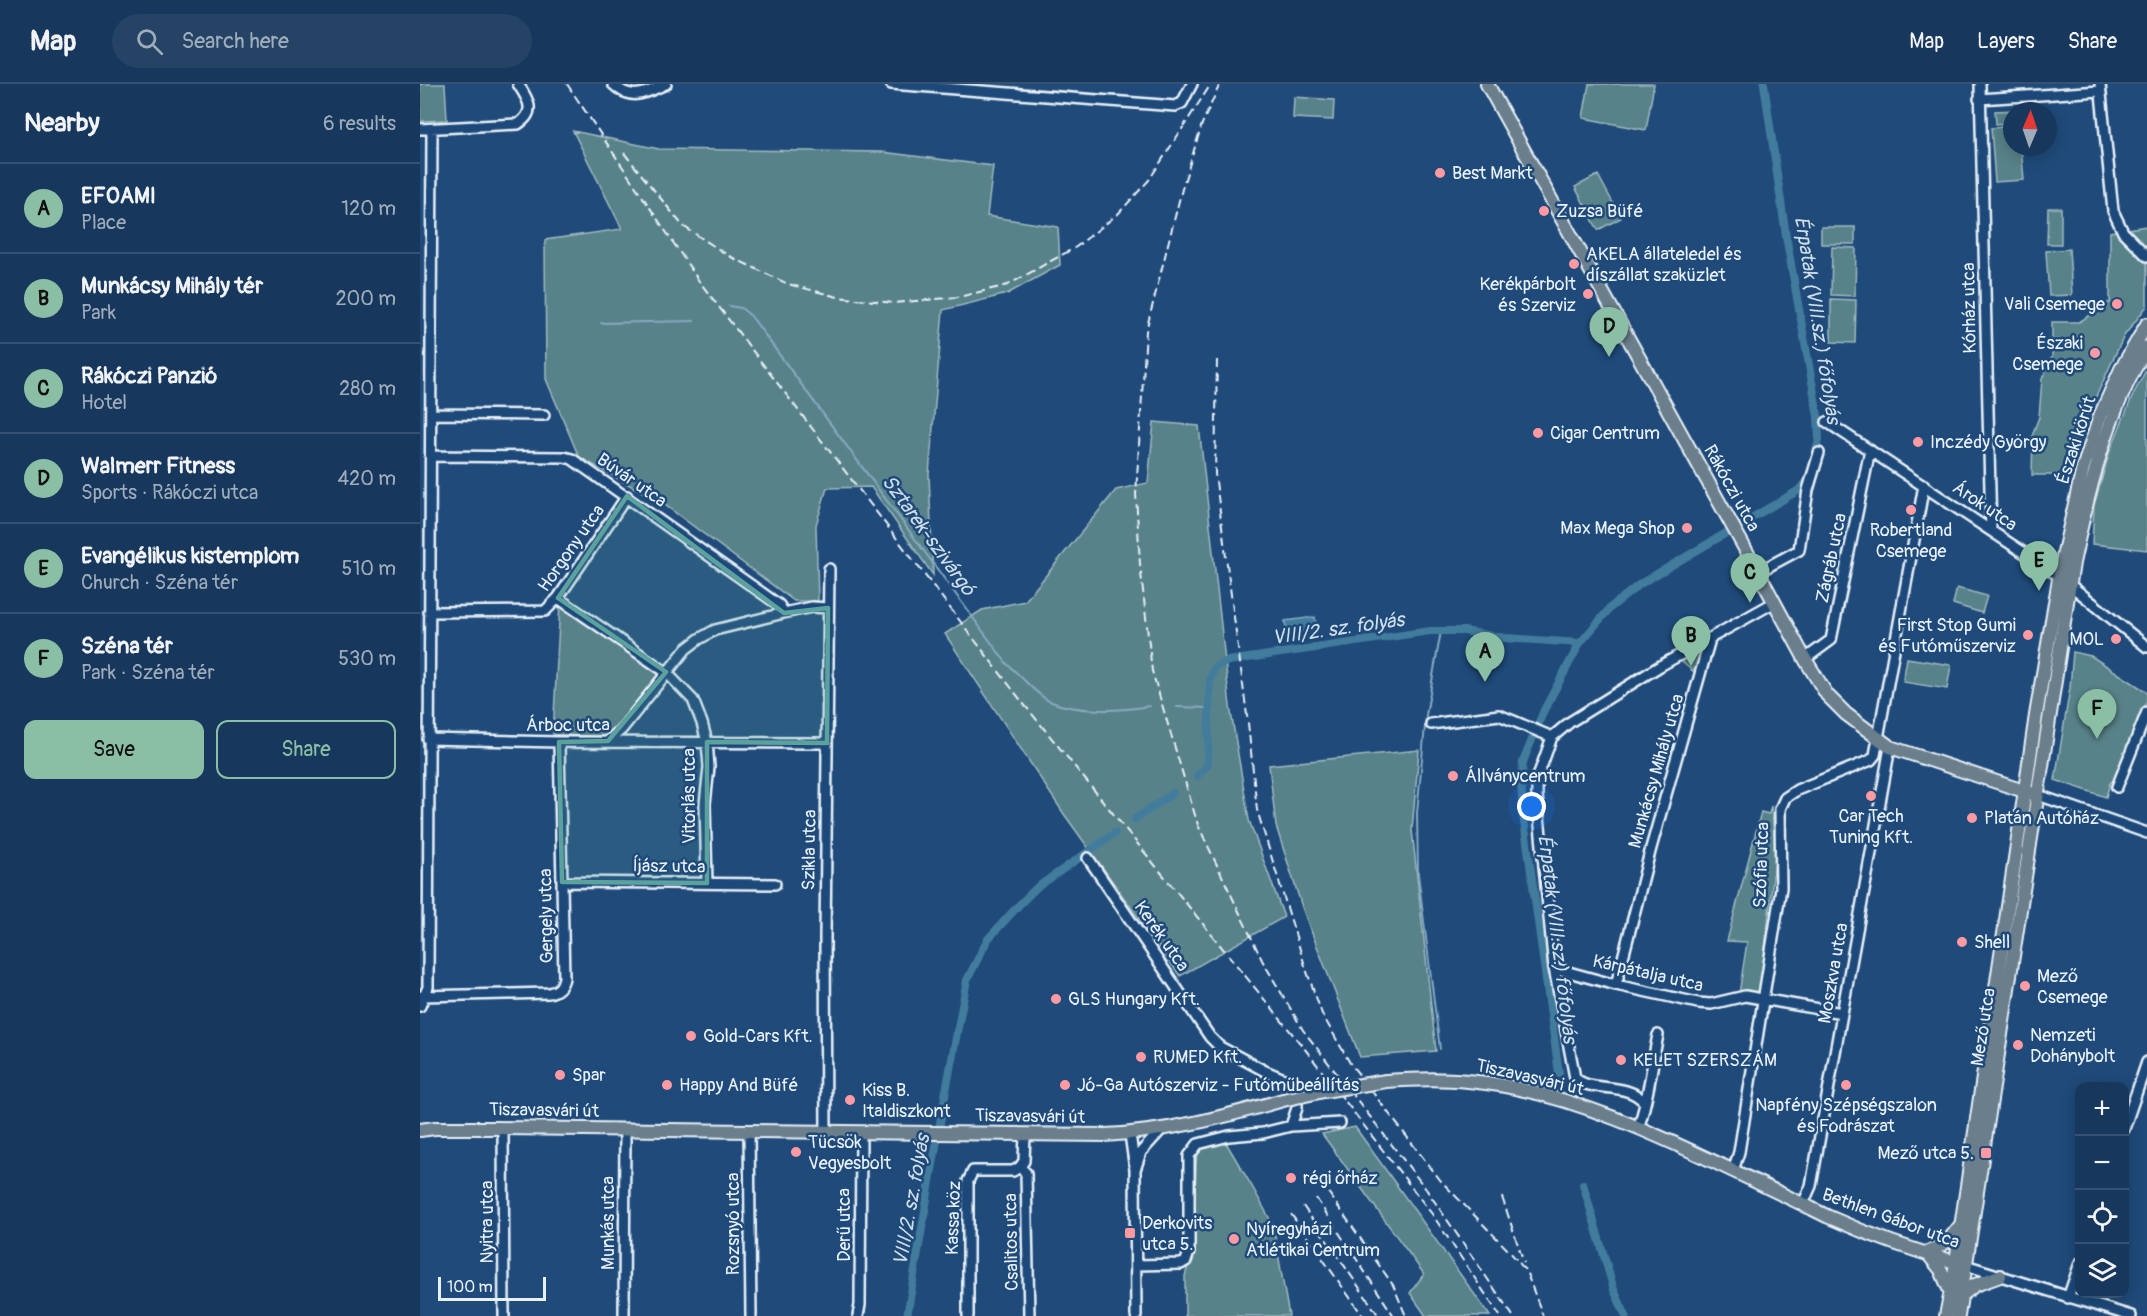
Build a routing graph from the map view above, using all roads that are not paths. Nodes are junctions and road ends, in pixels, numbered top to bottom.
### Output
1 (518, 84) edge
2 (612, 84) edge
3 (891, 84) edge
4 (1192, 84) edge
5 (1487, 84) edge
6 (1980, 84) edge
7 (660, 85) edge
8 (2100, 87) edge
9 (1980, 99) junction
10 (420, 129) edge
11 (432, 129) junction
12 (2147, 256) edge
13 (2147, 324) edge
14 (2147, 347) edge
15 (432, 414) junction
16 (544, 415) dead end
17 (1827, 422) dead end
18 (420, 440) edge
19 (432, 440) junction
20 (1870, 450) junction
21 (1819, 453) dead end
22 (432, 456) junction
23 (1924, 485) junction
24 (627, 496) junction
25 (1991, 531) junction
26 (829, 569) dead end
27 (1758, 572) junction
28 (2059, 576) junction
29 (2069, 585) junction
30 (558, 598) junction
31 (1775, 602) junction
32 (828, 608) junction
33 (429, 612) junction
34 (784, 612) junction
35 (1710, 639) junction
36 (2147, 647) edge
37 (1805, 659) junction
38 (666, 672) junction
39 (2147, 712) edge
40 (1431, 724) dead end
41 (1552, 737) junction
42 (428, 738) junction
43 (1879, 739) junction
44 (608, 741) junction
45 (559, 742) junction
46 (707, 742) junction
47 (827, 742) junction
48 (1890, 747) junction
49 (1875, 755) junction
50 (1887, 761) junction
51 (2117, 787) dead end
52 (2032, 794) junction
53 (2147, 833) edge
54 (1088, 858) dead end
55 (562, 882) junction
56 (707, 883) junction
57 (775, 884) dead end
58 (1554, 968) junction
59 (1616, 985) junction
60 (423, 996) edge
61 (1764, 999) junction
62 (420, 1006) edge
63 (1842, 1013) junction
64 (1658, 1035) dead end
65 (2147, 1062) edge
66 (1644, 1102) junction
67 (2129, 1114) edge
68 (1614, 1119) joint
69 (420, 1123) edge
70 (1340, 1123) dead end
71 (1291, 1126) junction
72 (435, 1128) junction
73 (503, 1128) junction
74 (1638, 1128) junction
75 (420, 1130) edge
76 (625, 1130) junction
77 (1161, 1130) junction
78 (749, 1131) junction
79 (826, 1132) junction
80 (861, 1133) junction
81 (1025, 1134) junction
82 (1130, 1134) junction
83 (1020, 1167) junction
84 (1135, 1170) junction
85 (1733, 1171) junction
86 (1803, 1204) junction
87 (1961, 1225) junction
88 (1927, 1253) junction
89 (1961, 1263) junction
90 (1136, 1265) junction
91 (2000, 1276) junction
92 (2075, 1276) edge
93 (1956, 1293) junction
94 (2068, 1298) junction
95 (504, 1316) edge
96 (624, 1316) edge
97 (751, 1316) edge
98 (858, 1316) edge
99 (968, 1316) edge
100 (1029, 1316) edge
101 (1136, 1316) edge
102 (1946, 1316) edge
103 (1958, 1316) edge
104 (2131, 1316) edge

1 - 11 street
2 - 7 street
3 - 4 street
5 - 27 main road, Rákóczi utca
6 - 9 street, Kórház utca
8 - 9 street
8 - 12 street
9 - 25 street, Kórház utca
10 - 11 street
11 - 15 street
13 - 28 main road, Északi körút
14 - 29 main road, Északi körút
15 - 16 street
15 - 19 street
17 - 20 street, Árok utca
18 - 19 street
19 - 22 street
20 - 23 street, Árok utca
20 - 37 street, Zágráb utca
21 - 27 street
22 - 24 street, Búvár utca
22 - 33 street
23 - 25 street, Árok utca
23 - 43 street
24 - 30 street, Horgony utca
24 - 34 street, Búvár utca
25 - 28 street, Árok utca
26 - 32 street, Szikla utca
27 - 31 main road, Rákóczi utca
28 - 29 street, Árok utca
28 - 52 main road, Északi körút
29 - 36 street, Árok utca
29 - 52 main road, Északi körút
30 - 33 street, Horgony utca
30 - 38 street, Vitorlás utca
31 - 35 street
31 - 37 main road, Rákóczi utca
32 - 34 street
32 - 47 street, Szikla utca
33 - 42 street
34 - 38 street
35 - 41 street
35 - 59 street, Munkácsy Mihály utca
37 - 43 main road, Rákóczi utca
38 - 44 street
38 - 46 street, Vitorlás utca
39 - 51 street
40 - 41 street
41 - 58 street
42 - 45 street, Árboc utca
42 - 60 street
43 - 48 main road, Rákóczi utca
43 - 49 street
44 - 45 street, Árboc utca
44 - 46 street, Árboc utca
45 - 55 street, Gergely utca
46 - 47 street, Árboc utca
46 - 56 street, Vitorlás utca
47 - 79 street, Szikla utca
48 - 50 street, Moszkva utca
48 - 52 main road, Rákóczi utca
49 - 50 street
49 - 61 street, Szófia utca
50 - 63 street, Moszkva utca
52 - 53 street, Rákóczi utca
52 - 87 main road, Mező utca
52 - 89 main road, Mező utca
54 - 71 street, Kerék utca
55 - 56 street, Íjász utca
55 - 60 street, Gergely utca
56 - 57 street, Íjász utca
58 - 59 street, Kárpátalja utca
58 - 66 street
59 - 61 street, Kárpátalja utca
60 - 62 street
61 - 63 street, Kárpátalja utca
61 - 85 street, Szófia utca
63 - 86 street, Moszkva utca
64 - 66 street
65 - 67 street
66 - 74 street
68 - 74 main road, Bethlen Gábor utca
68 - 77 main road, Tiszavasvári út, bridge
69 - 72 main road
70 - 71 street
71 - 90 street
72 - 73 main road, Tiszavasvári út
72 - 75 main road
73 - 76 main road, Tiszavasvári út
73 - 95 street, Nyitra utca
74 - 85 main road, Bethlen Gábor utca
76 - 78 main road, Tiszavasvári út
76 - 96 street, Munkás utca
77 - 82 main road, Tiszavasvári út
77 - 84 street
78 - 79 main road, Tiszavasvári út
78 - 97 street, Rozsnyó utca
79 - 80 main road, Tiszavasvári út
80 - 81 main road, Tiszavasvári út
80 - 98 street, Derű utca
81 - 82 main road, Tiszavasvári út
81 - 83 street, Csalitos utca
82 - 84 street
83 - 99 street, Kassa köz
83 - 100 street, Csalitos utca
84 - 90 street
85 - 86 main road, Bethlen Gábor utca
86 - 88 main road, Bethlen Gábor utca
87 - 88 main road
87 - 89 main road, Mező utca
88 - 89 main road, Bethlen Gábor utca
88 - 93 main road
89 - 91 street, Bethlen Gábor utca
89 - 93 main road
90 - 101 street
91 - 93 main road
91 - 94 street, Bethlen Gábor utca
92 - 94 street
93 - 102 main road
93 - 103 main road
94 - 104 street, Bethlen Gábor utca

